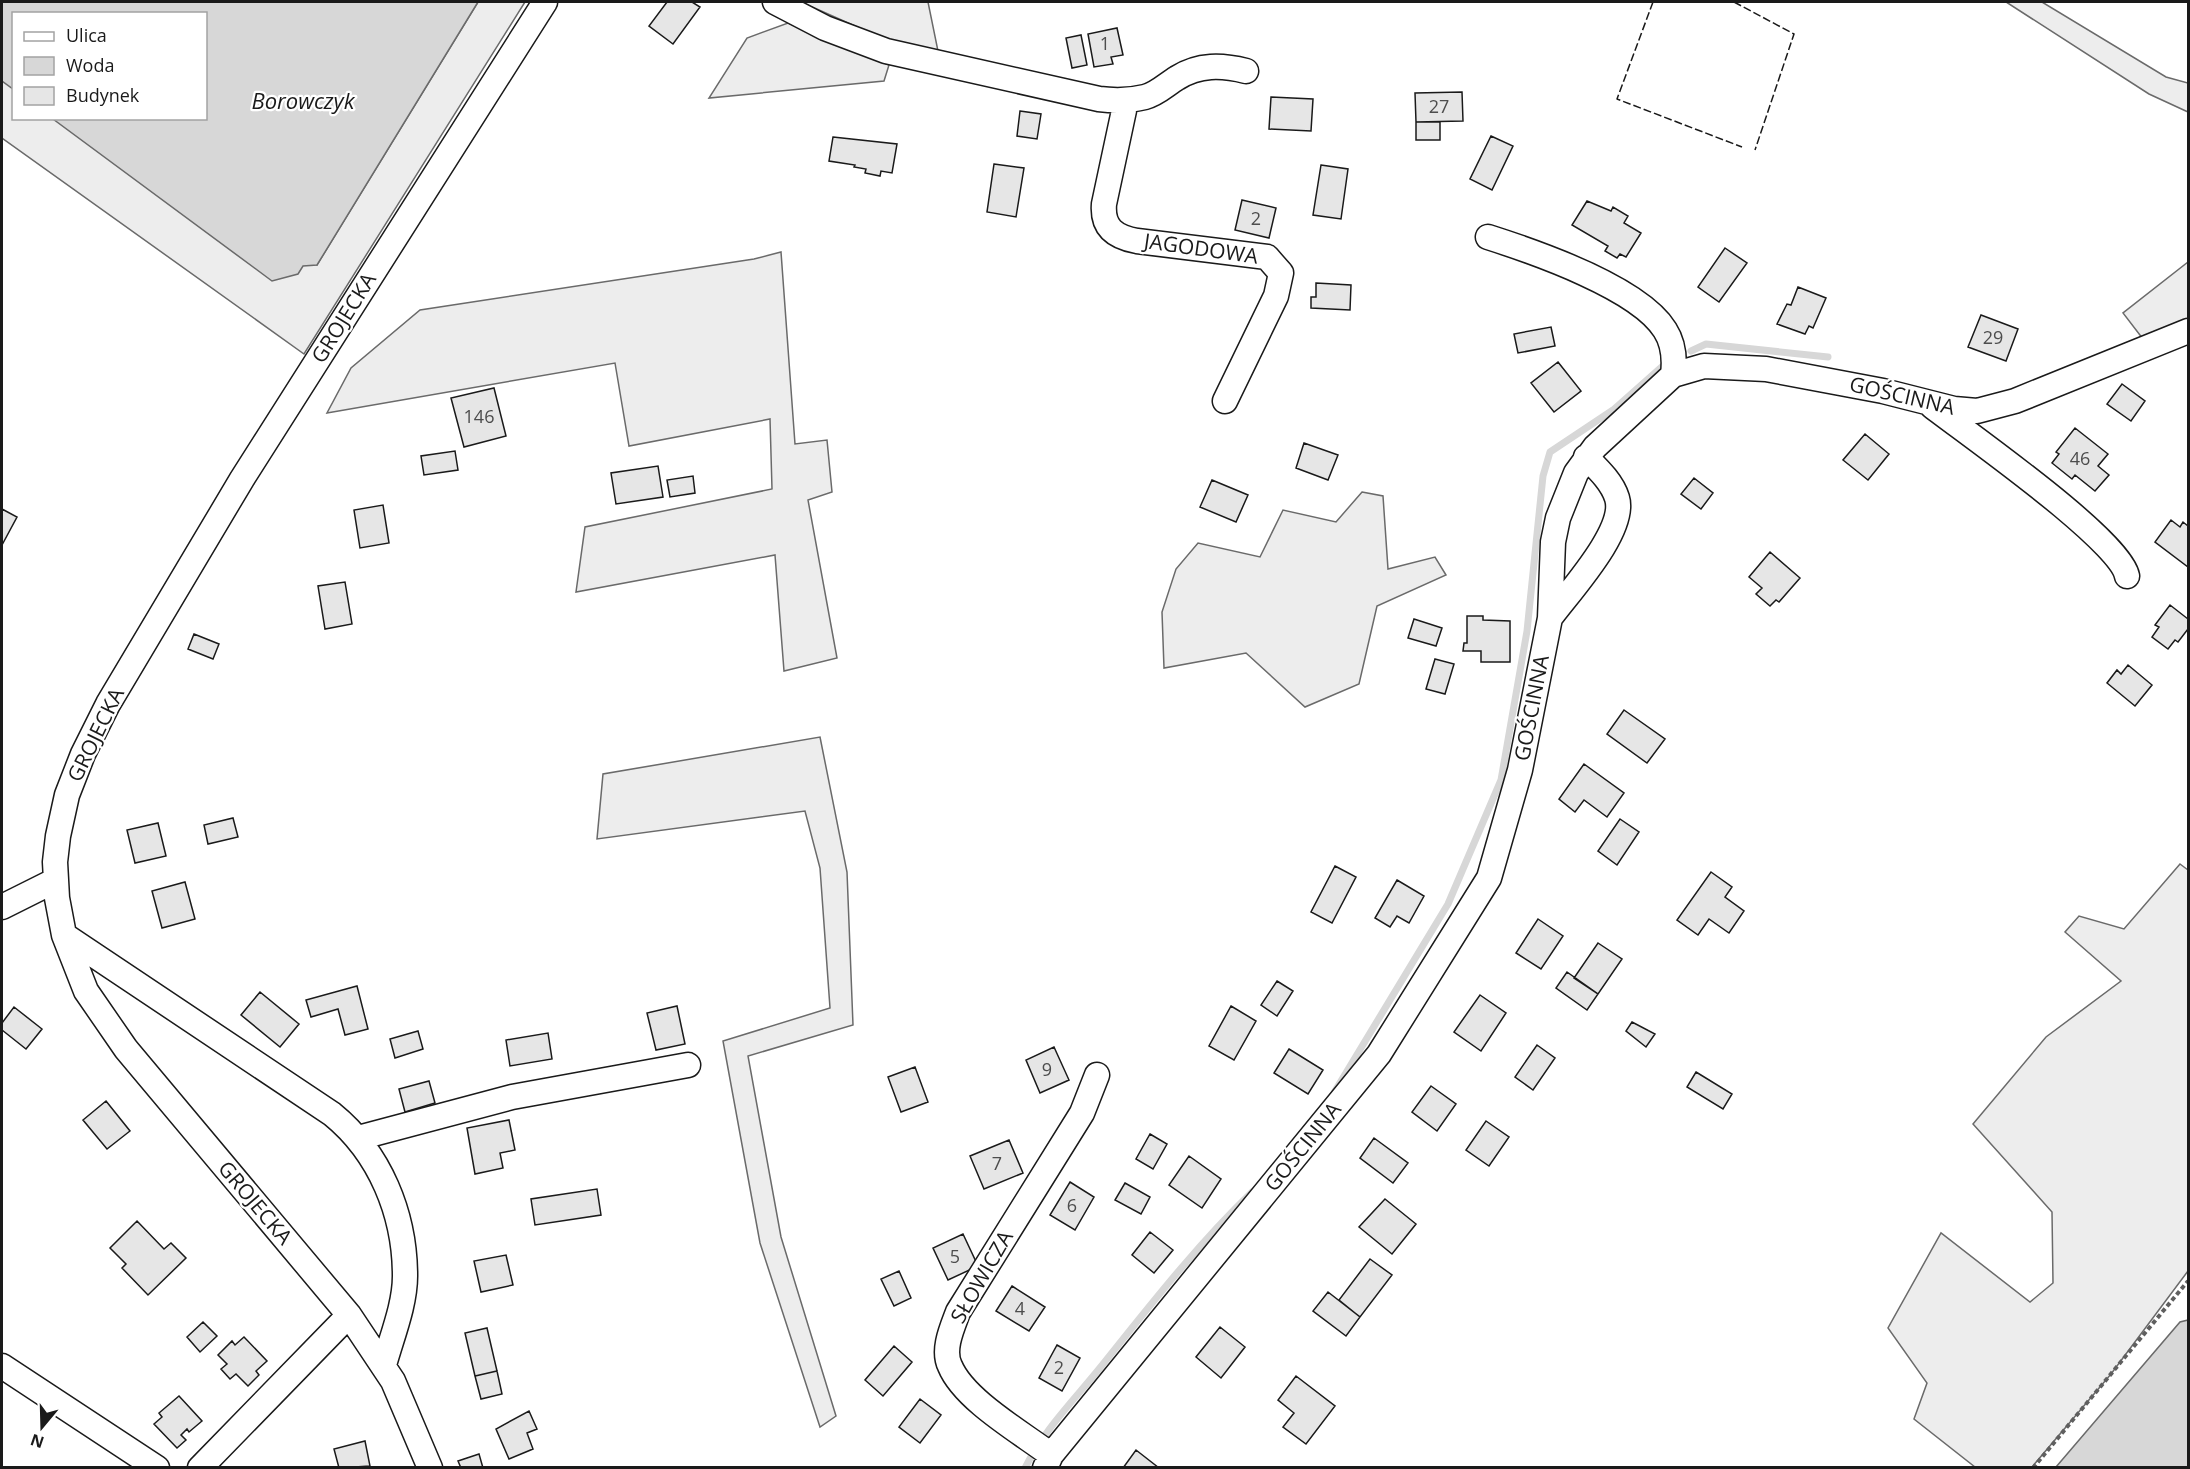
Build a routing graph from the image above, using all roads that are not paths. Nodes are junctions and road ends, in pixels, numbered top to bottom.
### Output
1 (544, 2) edge
2 (776, 2) edge
3 (1246, 71) dead end
4 (1126, 101) junction
5 (1488, 237) dead end
6 (2188, 331) edge
7 (1673, 375) junction
8 (1225, 401) dead end
9 (1929, 404) junction
10 (1586, 457) junction
11 (2127, 576) dead end
12 (1550, 618) junction
13 (56, 880) junction
14 (2, 907) edge
15 (64, 935) junction
16 (688, 1065) dead end
17 (1097, 1075) dead end
18 (358, 1138) junction
19 (350, 1315) junction
20 (384, 1365) junction
21 (2, 1366) edge
22 (1048, 1461) edge
23 (157, 1467) edge
24 (200, 1467) edge
25 (430, 1467) edge

1 - 13 street, GROJECKA
2 - 4 street
3 - 4 street
4 - 8 street, JAGODOWA
5 - 7 street
6 - 9 street, GOŚCINNA
7 - 9 street, GOŚCINNA
7 - 10 street, GOŚCINNA
9 - 11 street
10 - 12 street, GOŚCINNA
10 - 12 street
12 - 22 street, GOŚCINNA
13 - 14 street
13 - 15 street, GROJECKA
15 - 18 street
15 - 19 street, GROJECKA
16 - 18 street
17 - 22 street, SŁOWICZA
18 - 20 street
19 - 20 street, GROJECKA
19 - 24 street
20 - 25 street, GROJECKA
21 - 23 street

